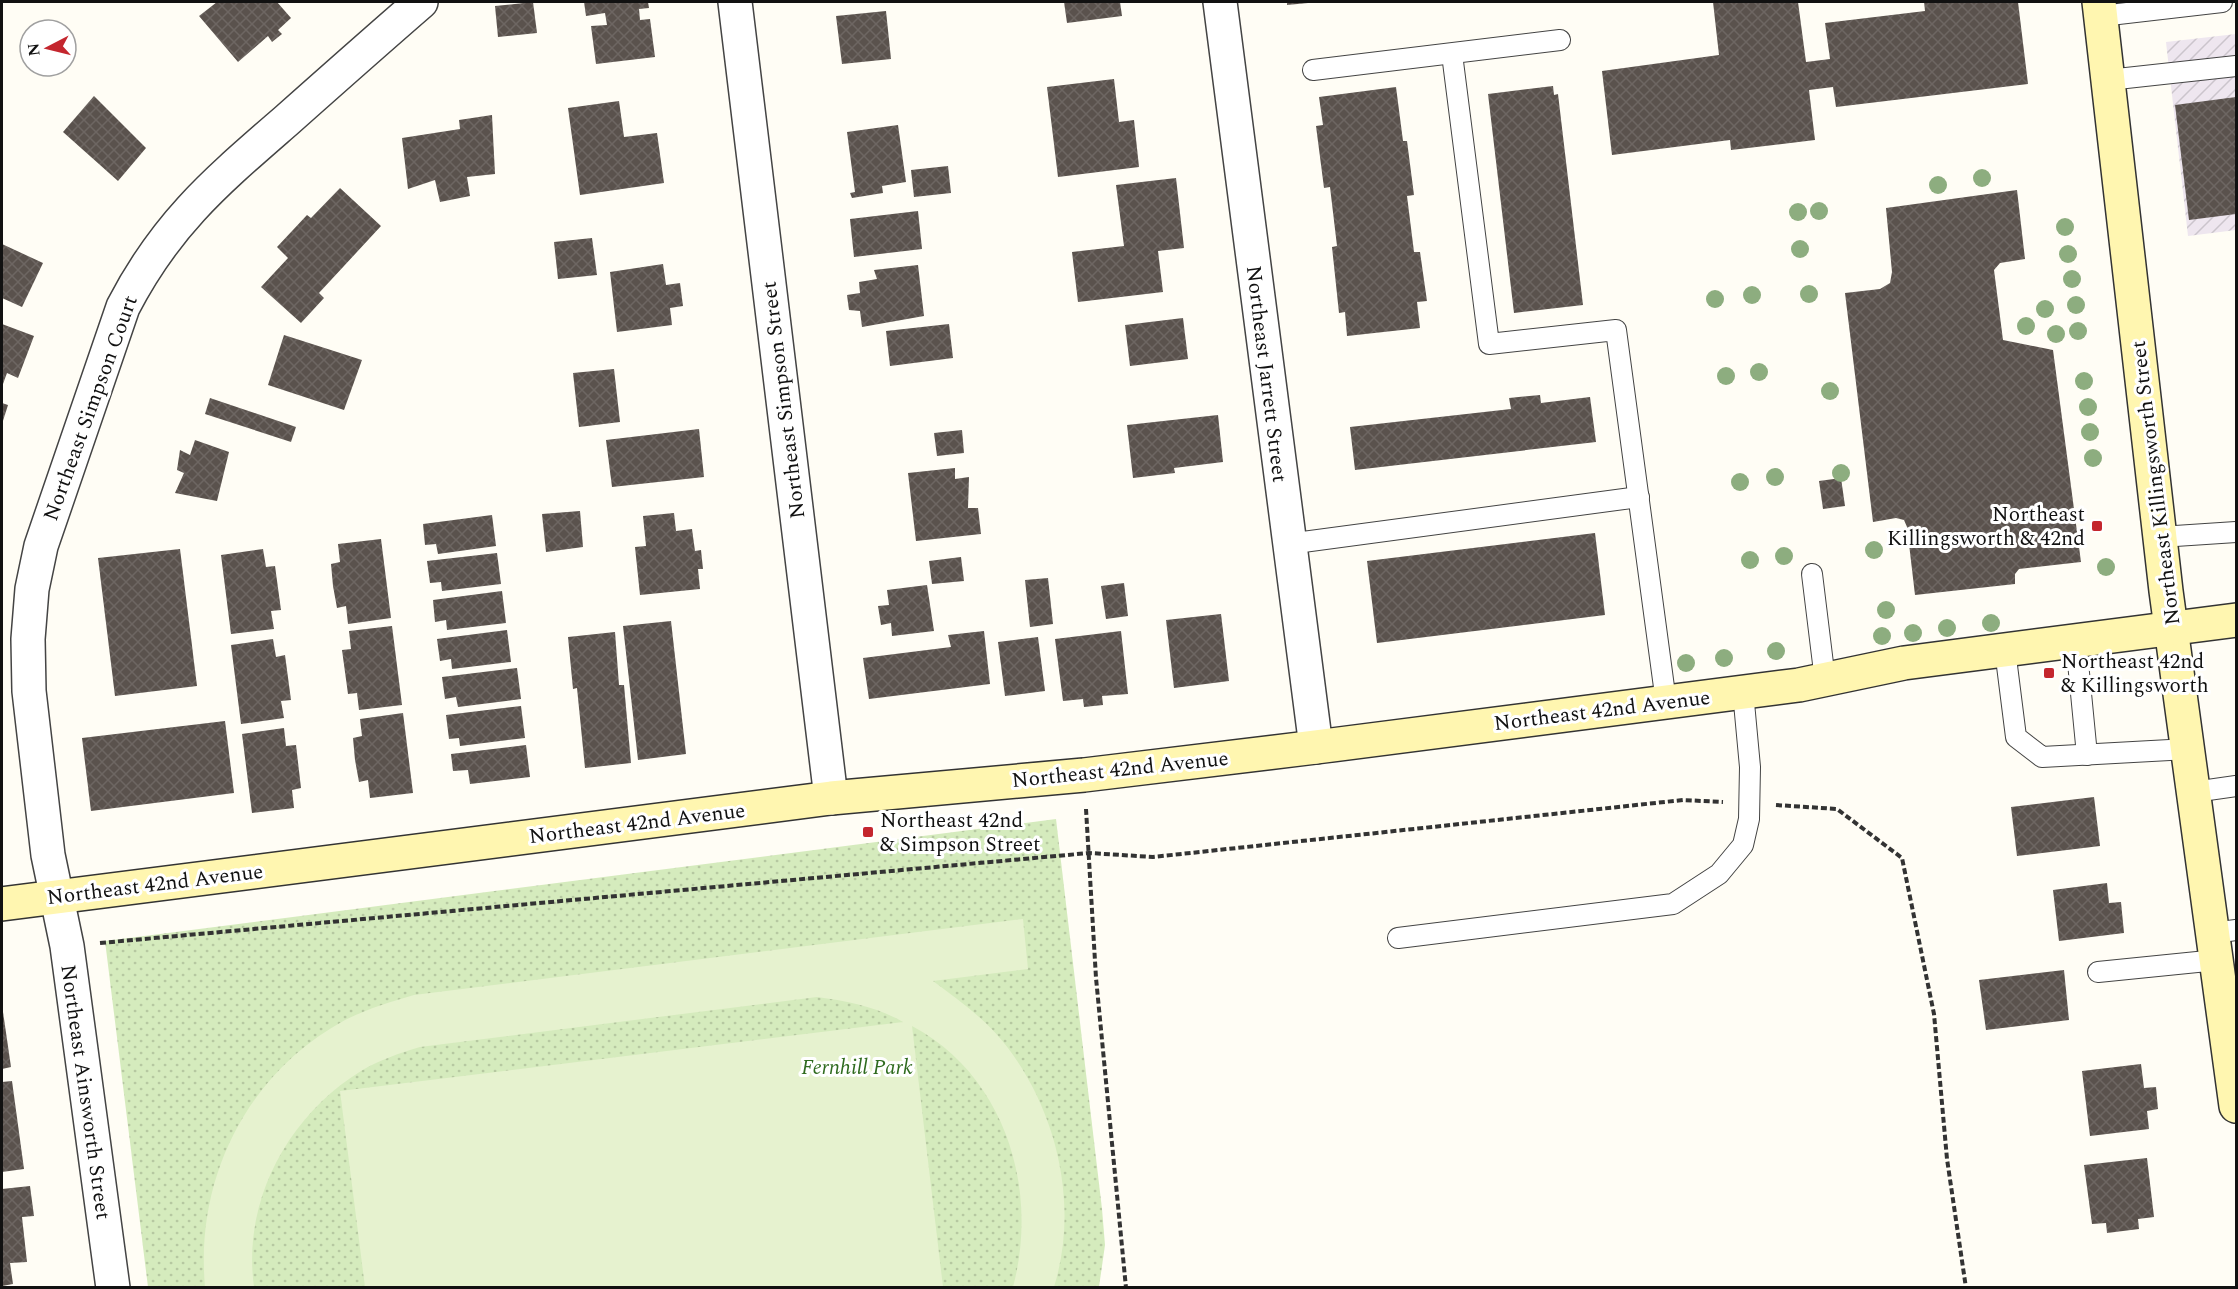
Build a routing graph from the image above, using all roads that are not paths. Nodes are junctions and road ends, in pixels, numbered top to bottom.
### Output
1 (421, 2) edge
2 (735, 2) edge
3 (1220, 2) edge
4 (2213, 2) edge
5 (2100, 9) edge
6 (1560, 40) dead end
7 (1452, 54) junction
8 (2236, 66) edge
9 (1313, 70) dead end
10 (2108, 80) junction
11 (1639, 497) junction
12 (2236, 532) edge
13 (2160, 537) junction
14 (1288, 544) junction
15 (1812, 574) dead end
16 (2236, 620) edge
17 (2172, 629) junction
18 (2076, 642) junction
19 (2005, 650) junction
20 (1826, 680) junction
21 (1743, 692) junction
22 (1666, 702) junction
23 (1316, 747) junction
24 (2188, 749) junction
25 (2087, 755) junction
26 (2236, 786) edge
27 (2194, 792) junction
28 (831, 798) junction
29 (56, 897) junction
30 (2, 903) edge
31 (1398, 938) dead end
32 (2222, 941) edge
33 (2098, 972) dead end
34 (2233, 1044) edge
35 (2236, 1106) edge
36 (113, 1287) edge

1 - 29 street, Northeast Simpson Court
2 - 28 street, Northeast Simpson Street
3 - 14 street, Northeast Jarrett Street
4 - 5 lane
5 - 10 street, Northeast Killingsworth Street
6 - 7 lane
7 - 9 lane
7 - 11 lane
8 - 10 lane
10 - 13 street, Northeast Killingsworth Street
11 - 14 lane
11 - 22 lane
12 - 13 lane
13 - 17 street, Northeast Killingsworth Street
14 - 23 street, Northeast Jarrett Street
15 - 20 lane
16 - 17 street, Northeast 42nd Avenue
17 - 18 street, Northeast 42nd Avenue
17 - 24 street, Northeast Killingsworth Street
18 - 19 street, Northeast 42nd Avenue
18 - 25 lane
19 - 20 street, Northeast 42nd Avenue
19 - 25 lane
20 - 21 street, Northeast 42nd Avenue
21 - 22 street, Northeast 42nd Avenue
21 - 31 lane
22 - 23 street, Northeast 42nd Avenue
23 - 28 street, Northeast 42nd Avenue
24 - 25 lane
24 - 27 street, Northeast Killingsworth Street
26 - 27 lane
27 - 32 street, Northeast Killingsworth Street
28 - 29 street, Northeast 42nd Avenue
29 - 30 street, Northeast 42nd Avenue
29 - 36 street, Northeast Ainsworth Street
32 - 33 lane
32 - 34 street, Northeast Killingsworth Street
34 - 35 street, Northeast Killingsworth Street

